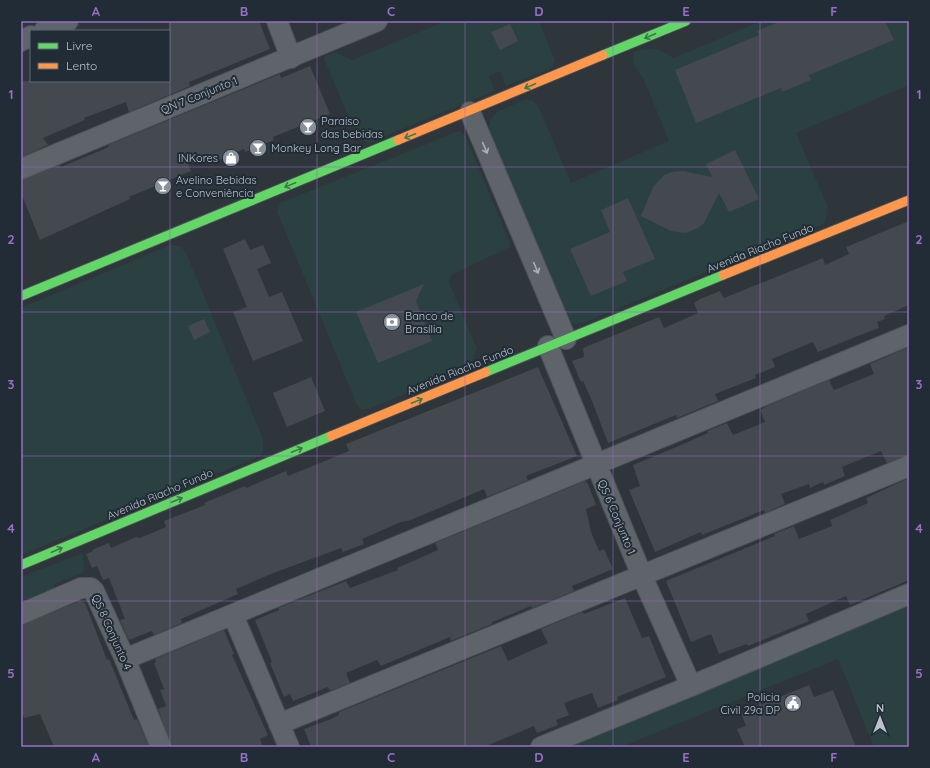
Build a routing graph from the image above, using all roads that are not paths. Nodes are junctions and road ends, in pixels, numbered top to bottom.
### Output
1 (68, 21) edge
2 (277, 21) edge
3 (377, 21) edge
4 (686, 21) edge
5 (46, 30) edge
6 (292, 58) junction
7 (470, 112) junction
8 (21, 169) edge
9 (909, 200) edge
10 (21, 296) edge
11 (909, 335) edge
12 (557, 343) junction
13 (595, 465) junction
14 (909, 466) edge
15 (21, 565) edge
16 (642, 576) junction
17 (909, 594) edge
18 (21, 614) edge
19 (233, 615) junction
20 (125, 659) junction
21 (691, 686) junction
22 (279, 724) junction
23 (161, 747) edge
24 (289, 747) edge
25 (541, 747) edge

1 - 5 street
2 - 6 street
3 - 6 street, QN 7 Conjunto 1
4 -> 7 street
6 - 8 street, QN 7 Conjunto 1
7 -> 10 street
7 -> 12 street, QS 6 Conjunto 1
9 - 12 street, Avenida Riacho Fundo
11 - 13 street
12 - 13 street, QS 6 Conjunto 1
15 -> 12 street, Avenida Riacho Fundo
13 - 16 street, QS 6 Conjunto 1
13 - 19 street
14 - 16 street
16 - 21 street, QS 6 Conjunto 1
16 - 22 street
17 - 21 street
18 - 20 street, QS 8 Conjunto 4
19 - 20 street
19 - 22 street
20 - 23 street, QS 8 Conjunto 4
21 - 25 street
22 - 24 street

